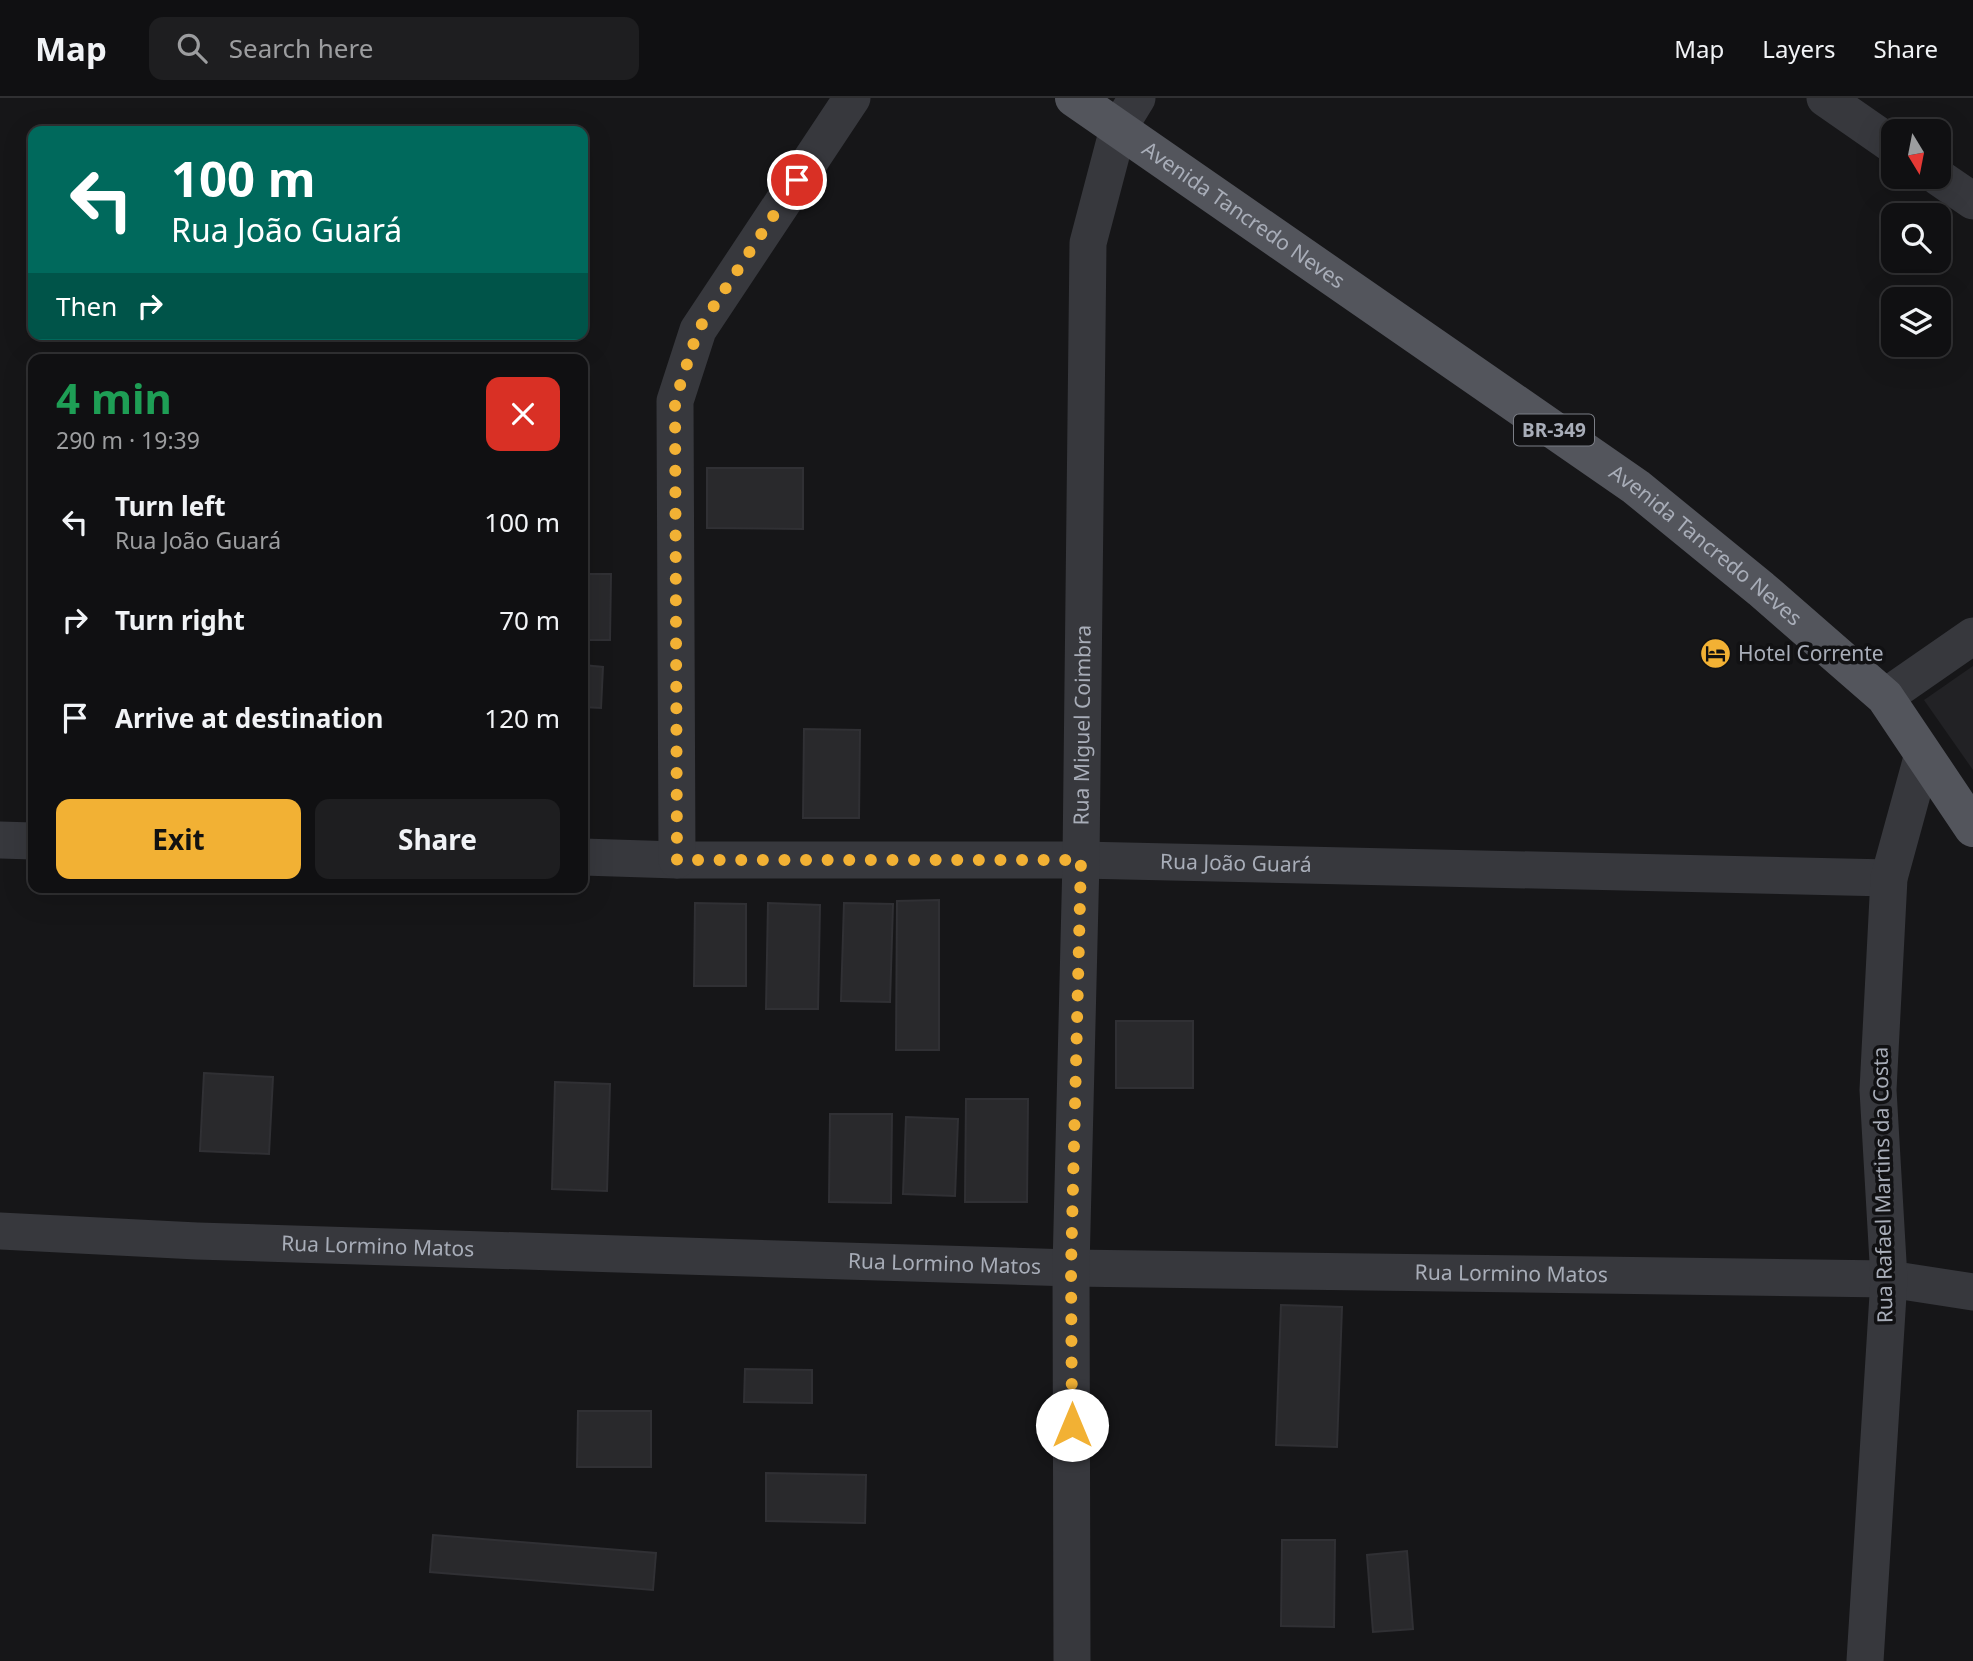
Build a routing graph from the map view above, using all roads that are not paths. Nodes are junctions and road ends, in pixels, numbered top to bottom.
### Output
1 (852, 98) edge
2 (1074, 98) edge
3 (1825, 98) edge
4 (1127, 113) edge
5 (1881, 137) edge
6 (1951, 186) edge
7 (1973, 201) edge
8 (1973, 636) edge
9 (1885, 697) junction
10 (1923, 754) junction
11 (1973, 828) edge
12 (0, 840) edge
13 (28, 841) edge
14 (588, 857) edge
15 (677, 860) junction
16 (1081, 860) junction
17 (1889, 878) junction
18 (0, 1231) edge
19 (1071, 1268) junction
20 (1889, 1279) junction
21 (1973, 1292) edge
22 (1072, 1661) edge
23 (1865, 1661) edge

1 - 15 street
2 - 4 main road, Avenida Tancredo Neves / BR-349
3 - 5 street
4 - 9 main road, Avenida Tancredo Neves / BR-349
4 - 16 street, Rua Miguel Coimbra
6 - 7 street
8 - 9 street
9 - 10 main road, Avenida Tancredo Neves / BR-349
10 - 11 main road, Avenida Tancredo Neves / BR-349
10 - 17 street, Rua Rafael Martins da Costa
12 - 13 street
14 - 15 street, Rua João Guará
15 - 16 street, Rua João Guará
16 - 17 street, Rua João Guará
16 - 19 street, Rua Miguel Coimbra
17 - 20 street, Rua Rafael Martins da Costa
18 - 19 street, Rua Lormino Matos
19 - 20 street, Rua Lormino Matos
19 - 22 street, Rua Miguel Coimbra
20 - 21 street, Rua Lormino Matos
20 - 23 street, Rua Rafael Martins da Costa

